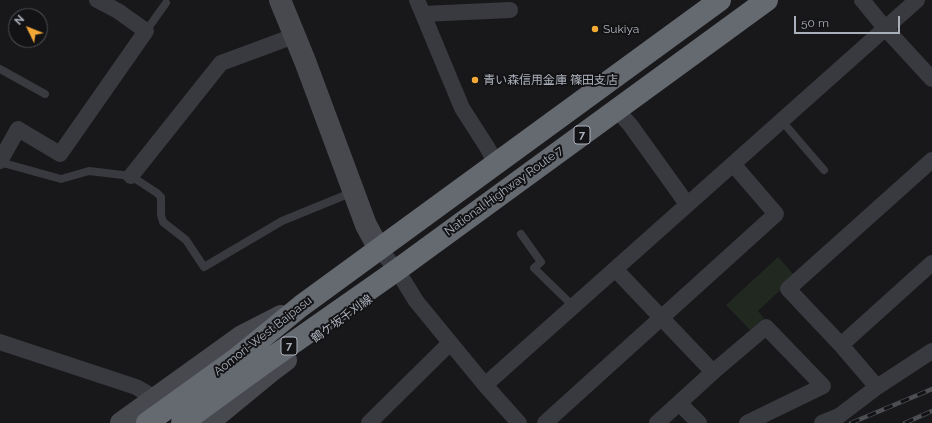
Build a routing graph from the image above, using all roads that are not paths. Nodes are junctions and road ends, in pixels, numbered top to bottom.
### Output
1 (97, 0) edge
2 (280, 0) edge
3 (720, 0) edge
4 (767, 0) edge
5 (862, 0) edge
6 (917, 0) edge
7 (166, 3) dead end
8 (420, 7) edge
9 (510, 10) dead end
10 (885, 28) junction
11 (146, 30) junction
12 (294, 36) junction
13 (0, 69) edge
14 (932, 79) edge
15 (45, 94) dead end
16 (617, 110) junction
17 (781, 120) junction
18 (932, 160) edge
19 (0, 161) edge
20 (496, 163) junction
21 (733, 164) junction
22 (824, 170) dead end
23 (131, 176) junction
24 (353, 192) junction
25 (687, 204) junction
26 (521, 234) dead end
27 (379, 249) junction
28 (932, 263) edge
29 (615, 269) junction
30 (397, 270) junction
31 (300, 306) junction
32 (573, 306) junction
33 (662, 318) junction
34 (0, 342) edge
35 (450, 343) junction
36 (841, 345) junction
37 (932, 351) edge
38 (713, 372) junction
39 (485, 385) junction
40 (877, 387) junction
41 (155, 398) junction
42 (679, 403) junction
43 (148, 422) edge
44 (121, 423) edge
45 (182, 423) edge
46 (208, 423) edge
47 (369, 423) edge
48 (519, 423) edge
49 (544, 423) edge
50 (657, 423) edge
51 (699, 423) edge
52 (746, 423) edge
53 (822, 423) edge

1 - 11 street
2 - 12 main road
3 - 20 highway, 7
4 - 16 highway, National Highway Route 7 / 7
5 - 10 street
6 - 10 street
7 - 11 lane
8 - 9 street
8 - 20 street
10 - 14 street
10 - 17 street
11 - 19 street
12 - 23 street
12 - 24 main road
13 - 15 lane
16 - 25 street
16 - 30 highway, National Highway Route 7 / 7
17 - 21 street
17 - 22 lane
18 - 36 street
19 - 23 lane
20 - 27 highway, 7
21 - 25 street
21 - 33 street
23 - 24 lane
24 - 27 main road
25 - 29 street
26 - 32 lane
27 - 30 street
27 - 31 highway, Aomori-West Baipasu / 7
28 - 36 street
29 - 32 street
29 - 33 street
30 - 35 street
30 - 45 highway, Aomori-West Baipasu / 7
30 - 46 main road, 鶴ケ坂千刈線
31 - 41 main road
31 - 43 highway, Aomori-West Baipasu / 7
32 - 39 street
33 - 38 street
33 - 49 street
34 - 41 street
35 - 39 street
35 - 47 street
36 - 40 street
37 - 40 street
38 - 42 street
38 - 52 street
39 - 48 street
40 - 53 street
41 - 44 main road
42 - 50 street
42 - 51 street

